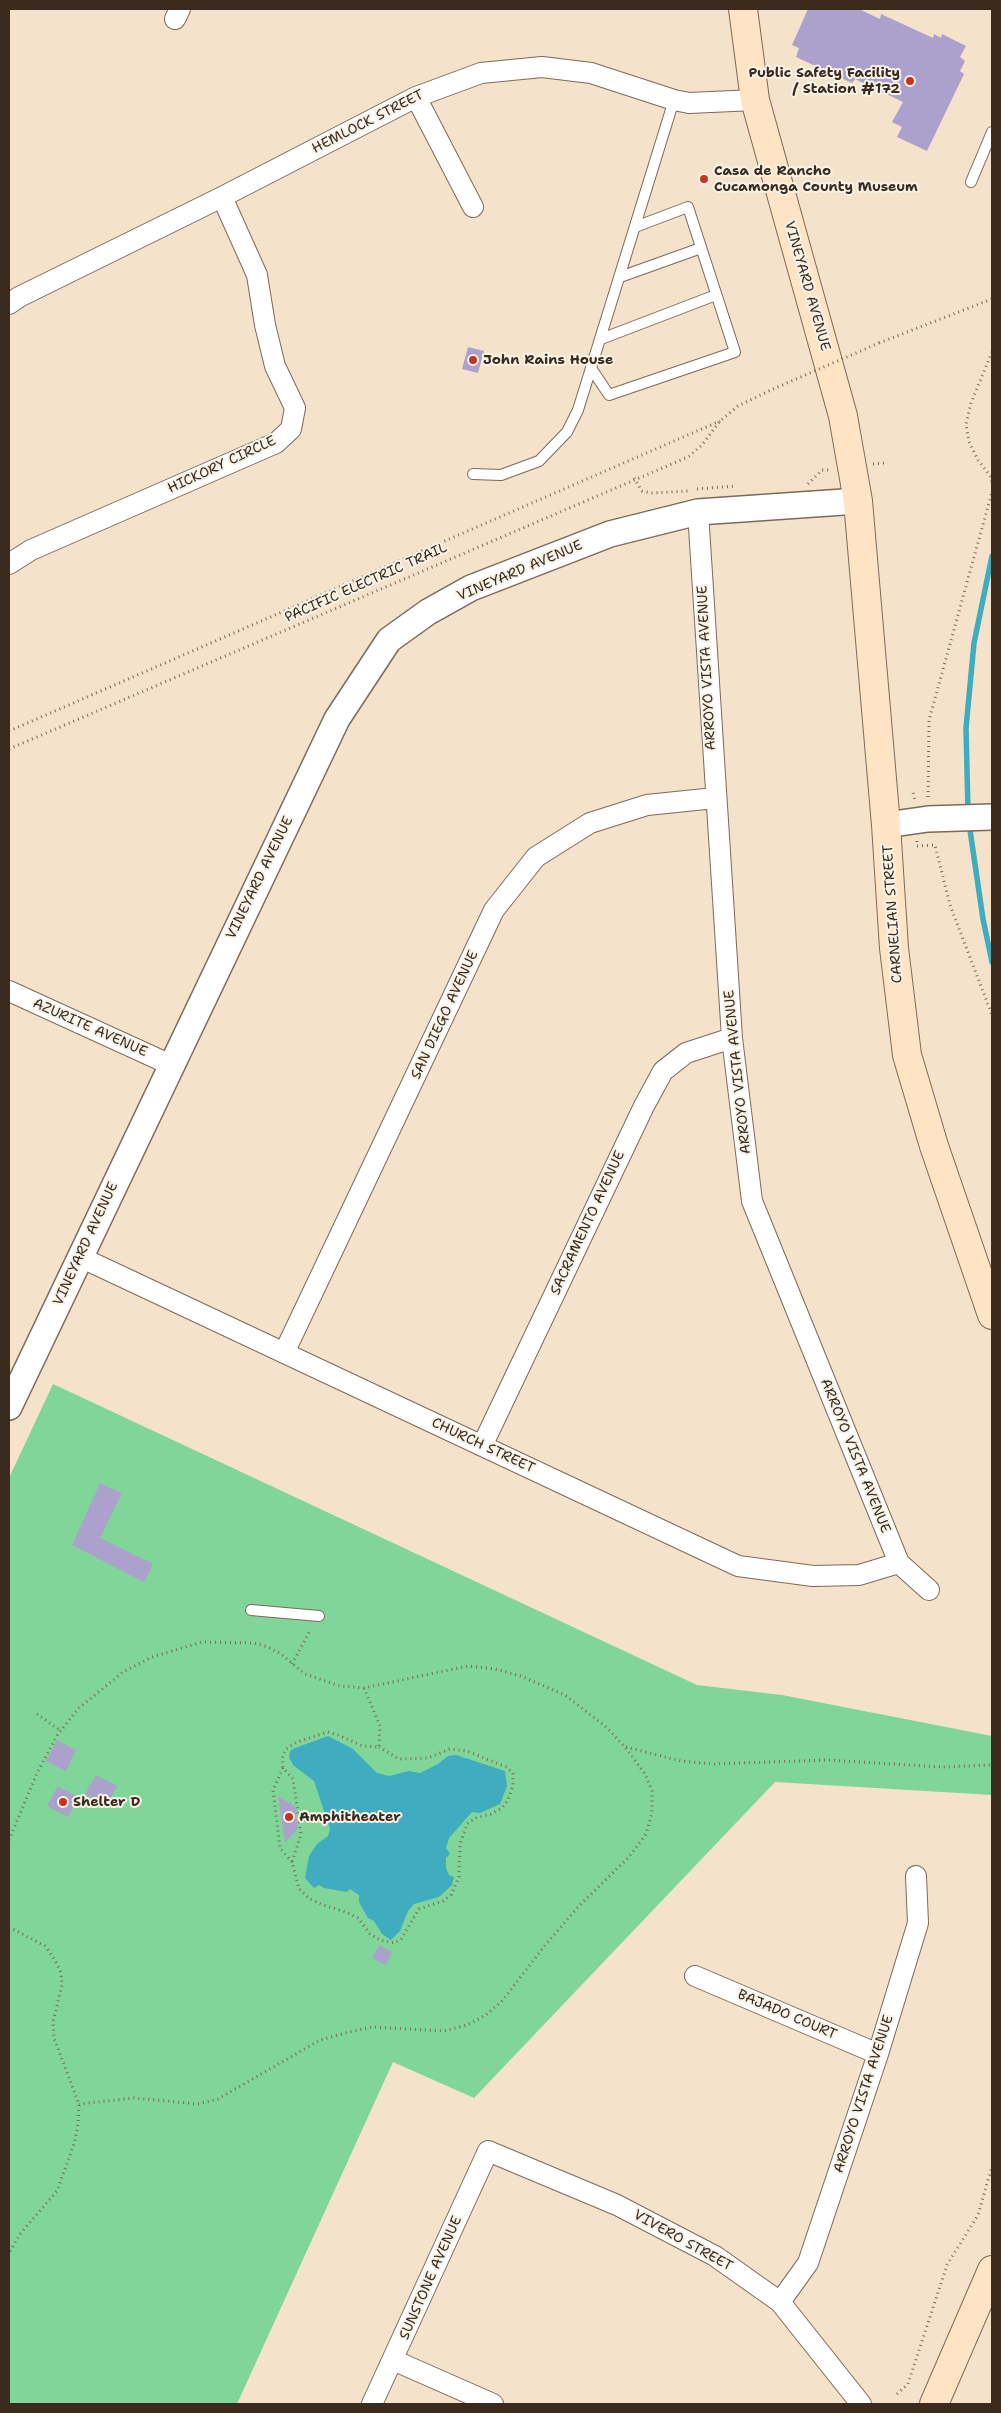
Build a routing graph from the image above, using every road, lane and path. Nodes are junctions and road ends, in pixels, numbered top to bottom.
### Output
1 (743, 9) edge
2 (416, 97) junction
3 (674, 100) junction
4 (755, 100) junction
5 (992, 132) edge
6 (971, 182) dead end
7 (222, 197) junction
8 (473, 207) dead end
9 (635, 227) junction
10 (701, 248) junction
11 (620, 277) junction
12 (716, 294) junction
13 (992, 299) edge
14 (9, 304) edge
15 (601, 339) junction
16 (992, 352) edge
17 (591, 368) junction
18 (720, 421) junction
19 (473, 474) dead end
20 (634, 478) junction
21 (992, 483) edge
22 (684, 491) dead end
23 (992, 492) edge
24 (858, 501) junction
25 (698, 512) junction
26 (9, 564) edge
27 (9, 731) edge
28 (9, 749) edge
29 (915, 797) dead end
30 (715, 798) junction
31 (992, 816) edge
32 (886, 825) junction
33 (935, 846) dead end
34 (9, 991) edge
35 (992, 1015) edge
36 (732, 1038) junction
37 (171, 1065) junction
38 (80, 1257) junction
39 (992, 1315) edge
40 (284, 1354) junction
41 (9, 1407) edge
42 (482, 1446) junction
43 (899, 1563) junction
44 (929, 1590) dead end
45 (251, 1610) dead end
46 (319, 1616) joint
47 (292, 1664) junction
48 (364, 1688) junction
49 (37, 1714) dead end
50 (61, 1731) junction
51 (379, 1747) junction
52 (626, 1747) junction
53 (992, 1765) edge
54 (284, 1768) junction
55 (9, 1840) edge
56 (292, 1862) junction
57 (916, 1876) dead end
58 (9, 1927) edge
59 (695, 1976) dead end
60 (878, 2054) junction
61 (79, 2104) junction
62 (488, 2151) joint
63 (992, 2166) edge
64 (9, 2253) edge
65 (992, 2270) edge
66 (780, 2302) junction
67 (393, 2360) junction
68 (897, 2394) dead end
69 (372, 2404) edge
70 (493, 2404) edge
71 (861, 2404) edge
72 (934, 2404) edge

1 - 4 main road, VINEYARD AVENUE
2 - 3 street, HEMLOCK STREET
2 - 7 street, HEMLOCK STREET
2 - 8 street
3 - 4 street, HEMLOCK STREET
3 - 9 lane
4 - 24 main road, VINEYARD AVENUE
5 - 6 lane
7 - 14 street, HEMLOCK STREET
7 - 26 street, HICKORY CIRCLE
9 - 10 lane
9 - 11 lane
10 - 11 lane
10 - 12 lane
11 - 15 lane
12 - 15 lane
12 - 17 lane
13 - 18 path, PACIFIC ELECTRIC TRAIL, bridge
15 - 17 lane
16 - 21 path
17 - 19 lane
18 - 20 path, PACIFIC ELECTRIC TRAIL
18 - 27 path, PACIFIC ELECTRIC TRAIL
20 - 22 path
20 - 28 path, PACIFIC ELECTRIC TRAIL
23 - 29 path
24 - 25 street, VINEYARD AVENUE
24 - 32 main road, CARNELIAN STREET
25 - 30 street, ARROYO VISTA AVENUE
25 - 37 street, VINEYARD AVENUE
30 - 36 street, ARROYO VISTA AVENUE
30 - 40 street, SAN DIEGO AVENUE
31 - 32 street
32 - 39 main road, CARNELIAN STREET
33 - 35 path
34 - 37 street, AZURITE AVENUE
36 - 42 street, SACRAMENTO AVENUE
36 - 43 street, ARROYO VISTA AVENUE
37 - 38 street, VINEYARD AVENUE
38 - 40 street, CHURCH STREET
38 - 41 street, VINEYARD AVENUE
40 - 42 street, CHURCH STREET
42 - 43 street, CHURCH STREET
43 - 44 street, ARROYO VISTA AVENUE
45 - 46 lane
46 - 47 path
47 - 48 path
47 - 50 path
48 - 51 path
48 - 52 path
49 - 50 path
50 - 55 path
51 - 54 path
51 - 56 path
52 - 53 path
52 - 61 path
54 - 56 path
54 - 56 path
57 - 60 street, ARROYO VISTA AVENUE
58 - 61 path
59 - 60 street, BAJADO COURT
60 - 66 street, ARROYO VISTA AVENUE
61 - 64 path
62 - 66 street, VIVERO STREET
62 - 67 street, SUNSTONE AVENUE
63 - 68 path
65 - 72 main road
66 - 71 street, VIVERO STREET
67 - 69 street, SUNSTONE AVENUE
67 - 70 street

